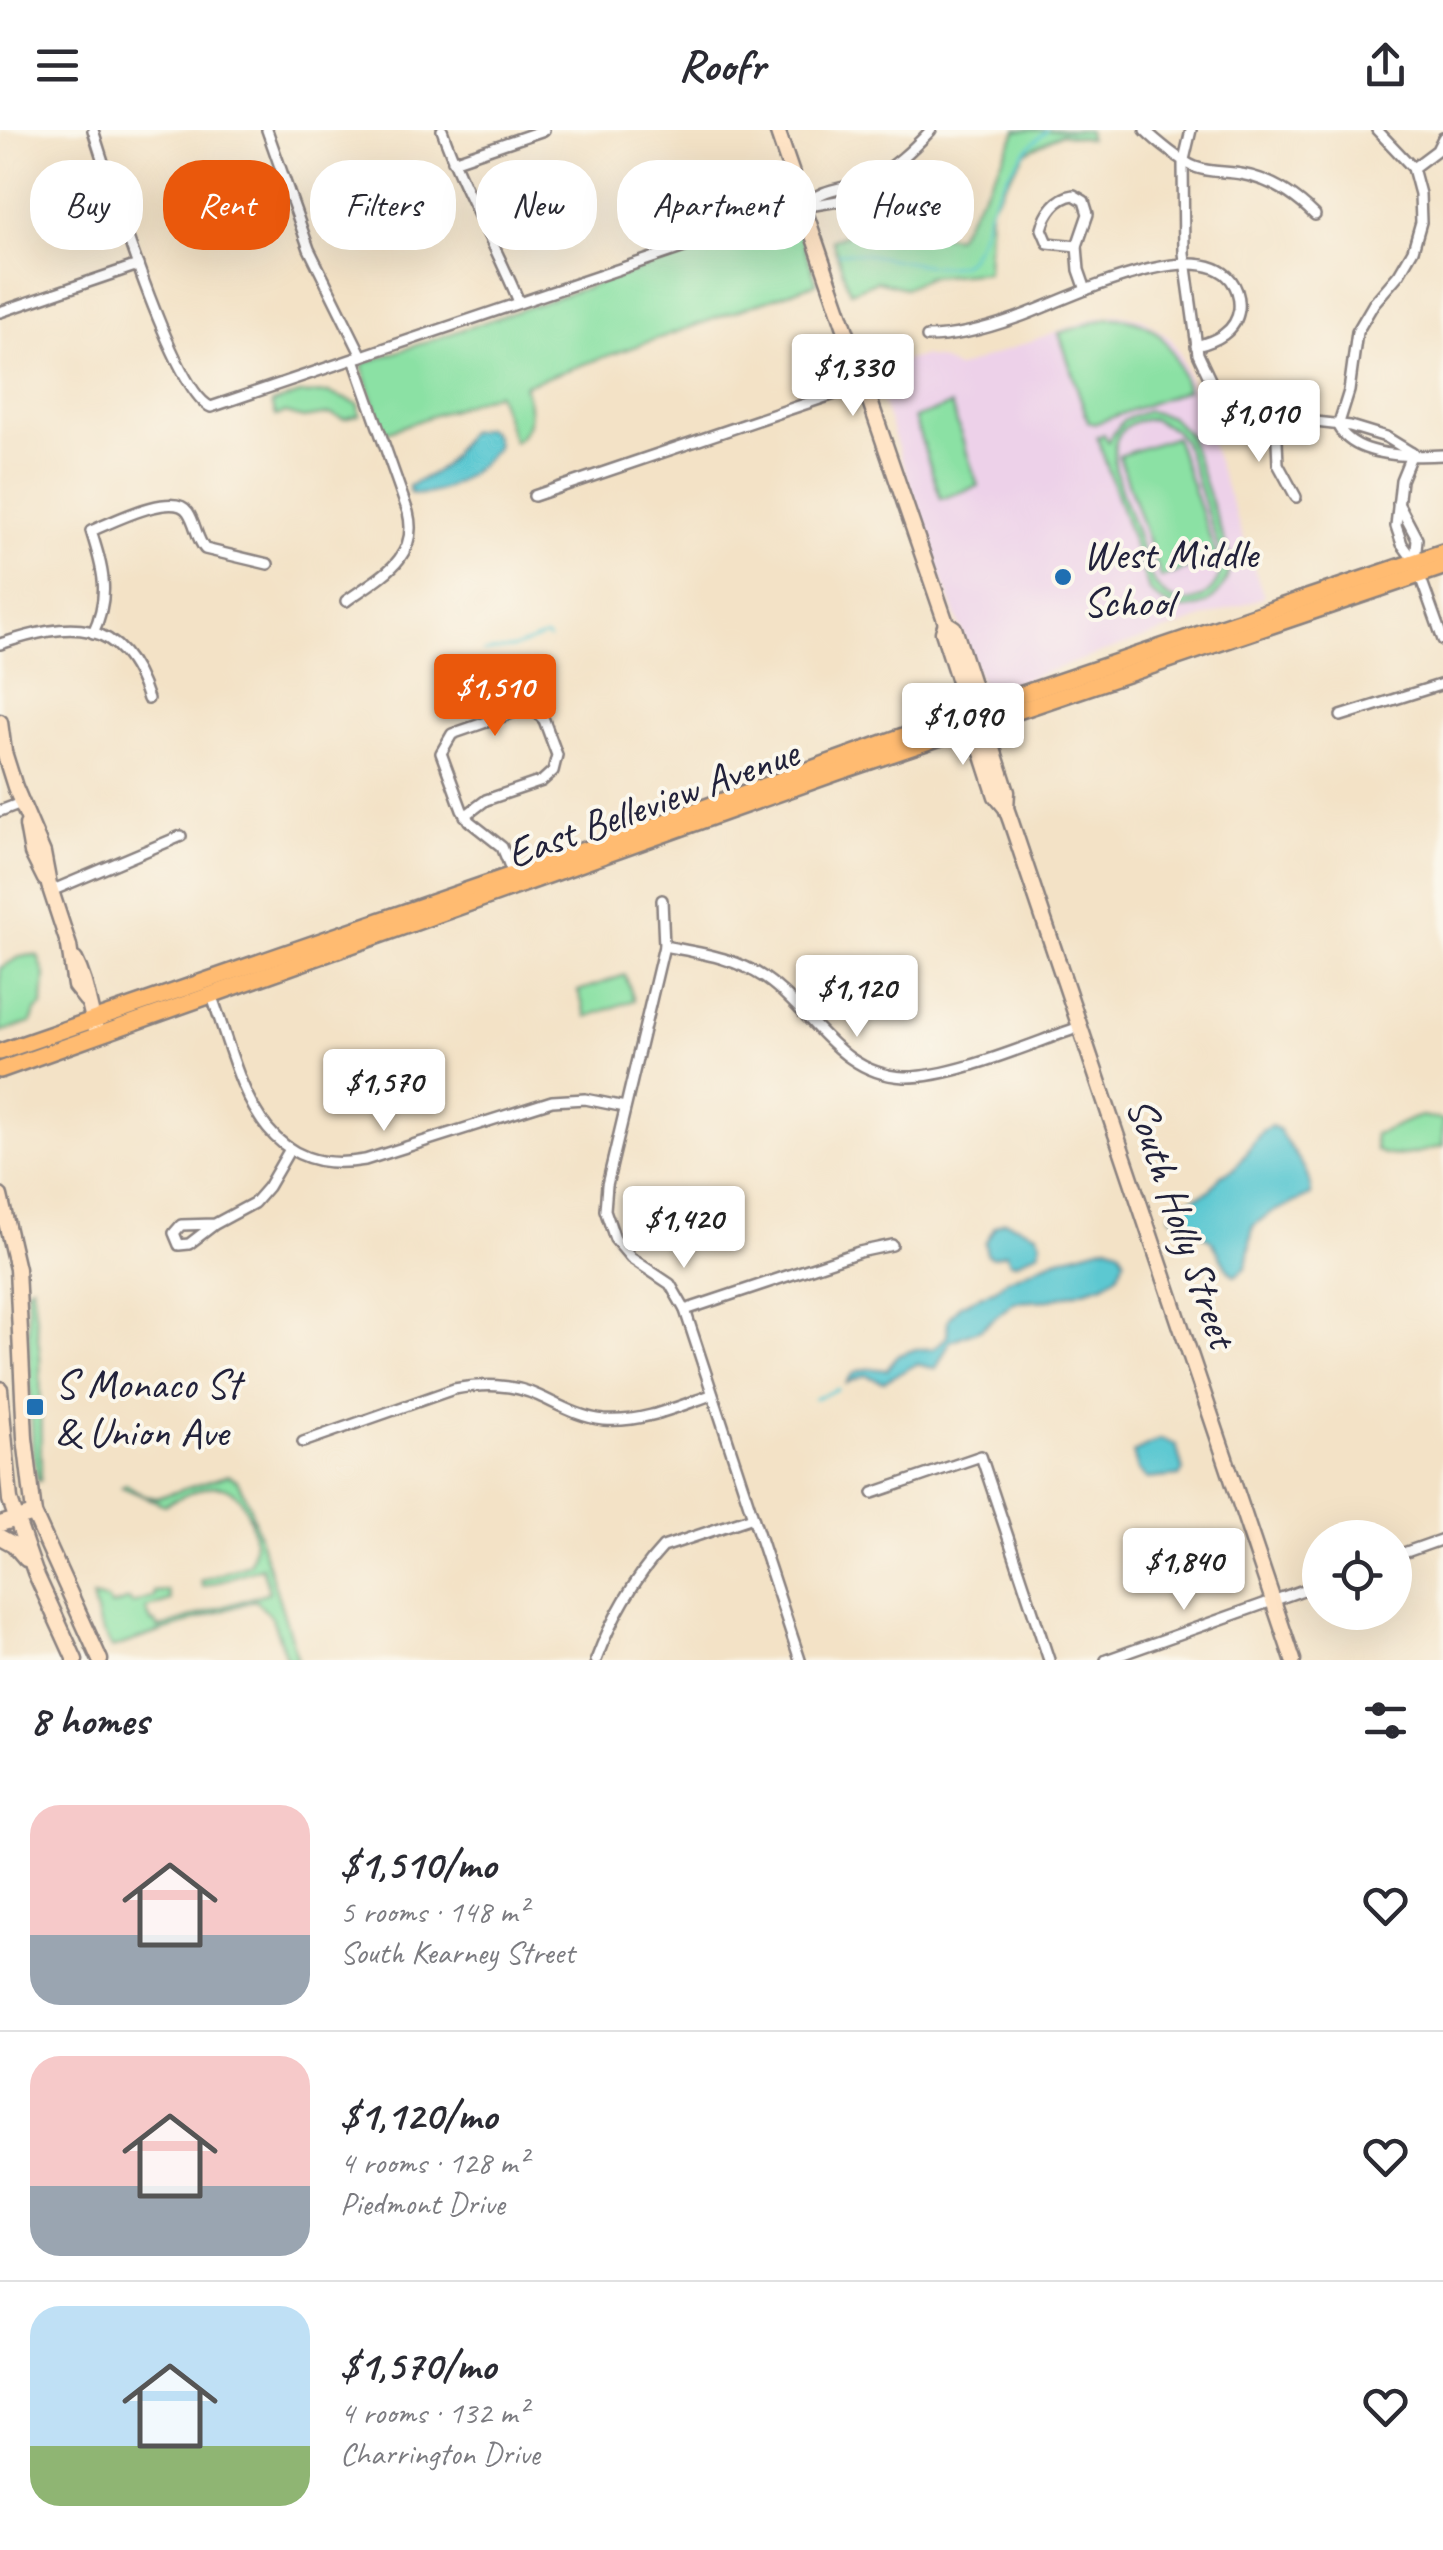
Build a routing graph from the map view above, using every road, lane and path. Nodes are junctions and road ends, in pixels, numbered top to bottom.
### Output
1 (93, 130) edge
2 (267, 130) edge
3 (442, 130) edge
4 (544, 130) edge
5 (777, 130) edge
6 (1145, 130) edge
7 (1192, 130) edge
8 (1377, 130) edge
9 (926, 132) edge
10 (1443, 138) edge
11 (1184, 158) junction
12 (453, 160) edge
13 (456, 160) edge
14 (787, 160) edge
15 (456, 167) edge
16 (1413, 168) junction
17 (816, 197) edge
18 (1315, 215) dead end
19 (816, 244) edge
20 (1077, 246) junction
21 (673, 250) edge
22 (138, 265) junction
23 (1186, 265) junction
24 (1086, 290) junction
25 (519, 302) junction
26 (1, 308) edge
27 (926, 337) dead end
28 (1196, 346) junction
29 (358, 358) junction
30 (864, 384) junction
31 (1276, 418) junction
32 (1338, 426) junction
33 (1412, 453) junction
34 (1443, 455) edge
35 (534, 496) dead end
36 (1296, 497) dead end
37 (1398, 503) junction
38 (1443, 552) edge
39 (268, 564) dead end
40 (1443, 567) edge
41 (1418, 568) junction
42 (346, 601) dead end
43 (93, 632) junction
44 (1443, 640) edge
45 (0, 644) edge
46 (1443, 684) edge
47 (148, 698) dead end
48 (1341, 716) dead end
49 (977, 717) junction
50 (0, 722) edge
51 (2, 750) edge
52 (21, 803) junction
53 (0, 810) edge
54 (465, 816) junction
55 (181, 836) dead end
56 (514, 874) junction
57 (50, 888) junction
58 (662, 900) dead end
59 (664, 946) junction
60 (211, 994) junction
61 (95, 1027) junction
62 (1080, 1027) junction
63 (1, 1065) edge
64 (625, 1107) junction
65 (290, 1149) junction
66 (0, 1196) edge
67 (215, 1224) dead end
68 (892, 1245) dead end
69 (685, 1310) junction
70 (0, 1389) edge
71 (711, 1395) junction
72 (2, 1430) edge
73 (303, 1442) dead end
74 (0, 1448) edge
75 (872, 1493) dead end
76 (32, 1496) junction
77 (5, 1501) edge
78 (34, 1514) junction
79 (752, 1517) junction
80 (16, 1520) junction
81 (0, 1524) edge
82 (0, 1537) edge
83 (1443, 1539) edge
84 (1412, 1550) edge
85 (34, 1572) junction
86 (1302, 1591) edge
87 (1274, 1602) junction
88 (1135, 1655) edge
89 (75, 1660) edge
90 (100, 1660) edge
91 (596, 1660) edge
92 (800, 1660) edge
93 (1049, 1660) edge
94 (1106, 1660) edge
95 (1294, 1660) edge

1 - 22 street
2 - 29 street
3 - 12 street
4 - 13 street
5 - 14 street, South Holly Street
6 - 11 street
7 - 11 street
8 - 16 street
9 - 17 street
10 - 16 street
11 - 18 street
11 - 23 street
15 - 25 street
16 - 32 street
19 - 30 street, South Holly Street
20 - 20 street
20 - 24 street
21 - 25 street
22 - 26 street
22 - 29 street
23 - 24 street
23 - 28 street
23 - 28 street
24 - 27 street
25 - 29 street
28 - 31 street
29 - 42 street
30 - 35 street
30 - 49 street, South Holly Street
31 - 32 street
31 - 36 street
32 - 33 street
32 - 33 street
33 - 34 street
33 - 37 street
37 - 41 street
37 - 41 street
38 - 41 main road, East Belleview Avenue
39 - 43 street
40 - 41 main road, East Belleview Avenue
41 - 44 street
41 - 49 main road, East Belleview Avenue
43 - 45 street
43 - 47 street
46 - 48 street
49 - 56 main road, East Belleview Avenue
49 - 60 main road, East Belleview Avenue
49 - 62 street, South Holly Street
50 - 51 street
51 - 52 street
52 - 53 street
52 - 57 street
54 - 54 street
54 - 56 street
55 - 57 street
56 - 61 main road, East Belleview Avenue
57 - 61 street
58 - 59 street
59 - 62 street
59 - 64 street
60 - 61 main road, East Belleview Avenue
60 - 65 street
61 - 63 main road, East Belleview Avenue
62 - 87 street, South Holly Street
64 - 65 street
64 - 69 street
65 - 67 street
66 - 76 street
68 - 69 street
69 - 71 street
70 - 72 street
71 - 73 street
71 - 79 street
72 - 74 street
72 - 77 street
75 - 93 street
76 - 77 street
76 - 78 street
77 - 80 street
78 - 80 street
78 - 90 street
79 - 91 street
79 - 92 street
80 - 81 street
80 - 85 street
82 - 85 street
83 - 84 street
85 - 89 street
86 - 87 street
87 - 88 street
87 - 95 street, South Holly Street
88 - 94 street

